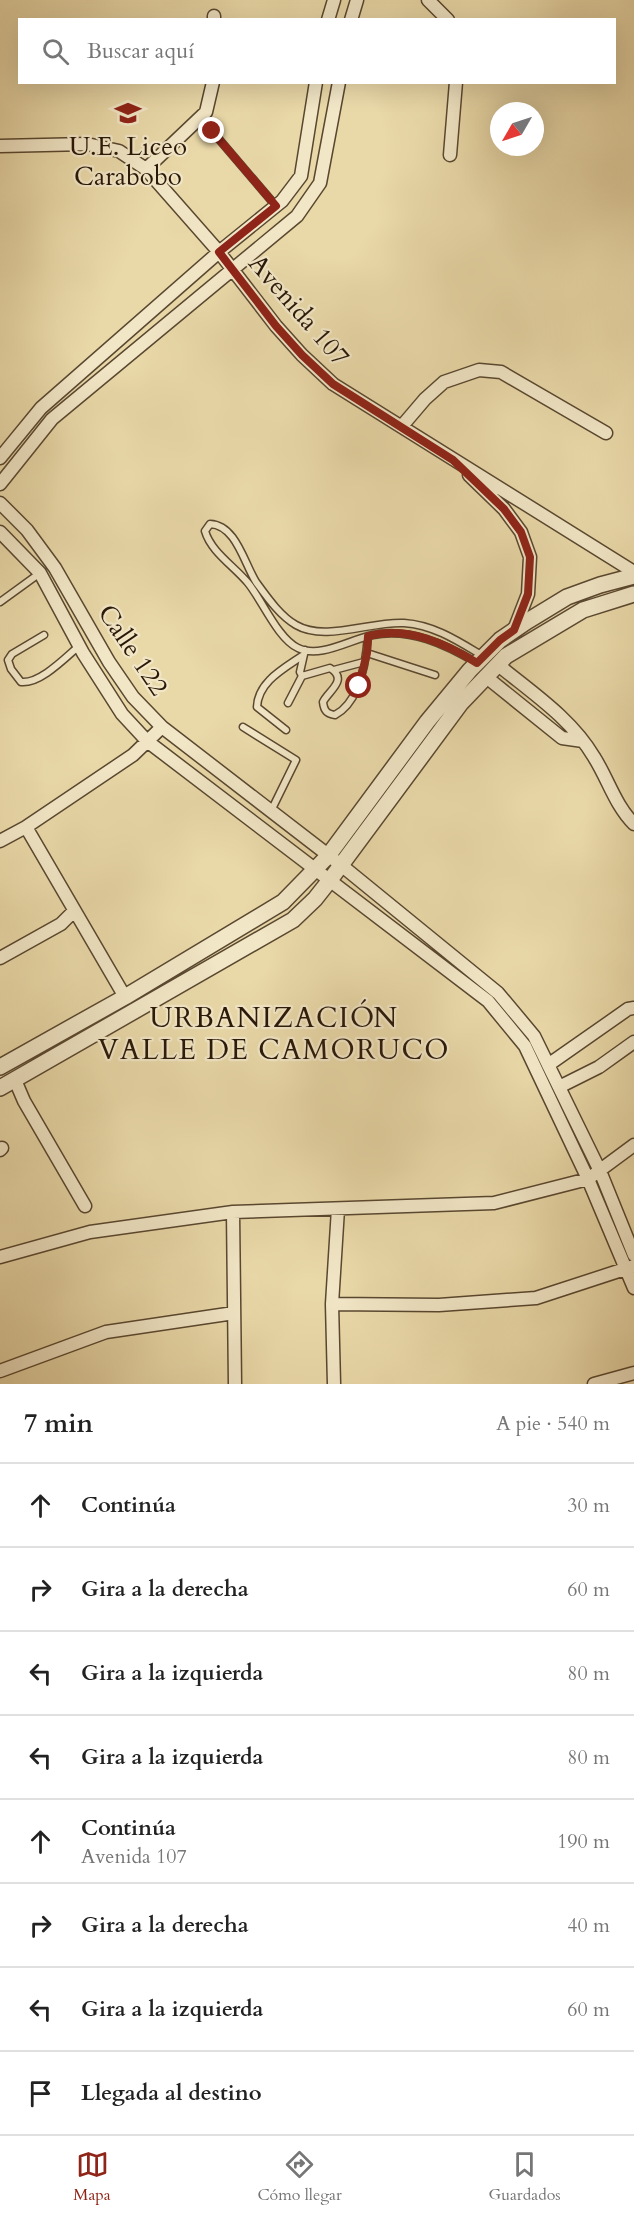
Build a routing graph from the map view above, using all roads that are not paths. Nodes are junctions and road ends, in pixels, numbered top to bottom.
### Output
1 (334, 0) edge
2 (357, 0) edge
3 (428, 0) edge
4 (329, 18) edge
5 (352, 18) edge
6 (446, 18) edge
7 (213, 84) edge
8 (316, 84) edge
9 (339, 84) edge
10 (456, 84) edge
11 (212, 131) dead end
12 (0, 146) edge
13 (450, 155) dead end
14 (146, 169) junction
15 (276, 206) junction
16 (219, 252) junction
17 (232, 269) junction
18 (402, 426) junction
19 (606, 433) dead end
20 (0, 458) edge
21 (453, 460) junction
22 (0, 484) edge
23 (0, 503) edge
24 (0, 532) edge
25 (242, 555) junction
26 (230, 562) junction
27 (40, 573) junction
28 (634, 574) edge
29 (634, 594) edge
30 (0, 602) edge
31 (514, 630) junction
32 (44, 635) dead end
33 (368, 636) junction
34 (79, 645) junction
35 (304, 653) junction
36 (367, 653) junction
37 (364, 662) junction
38 (486, 665) junction
39 (334, 670) junction
40 (302, 675) junction
41 (435, 675) dead end
42 (288, 703) dead end
43 (162, 727) junction
44 (243, 727) dead end
45 (286, 730) dead end
46 (147, 741) junction
47 (271, 812) junction
48 (634, 825) edge
49 (26, 827) junction
50 (0, 841) edge
51 (335, 860) junction
52 (315, 869) junction
53 (330, 880) junction
54 (75, 911) junction
55 (0, 958) edge
56 (151, 981) junction
57 (160, 996) junction
58 (125, 997) junction
59 (634, 1008) edge
60 (634, 1042) edge
61 (548, 1065) junction
62 (0, 1067) edge
63 (15, 1080) junction
64 (559, 1086) junction
65 (0, 1088) edge
66 (634, 1145) edge
67 (600, 1171) junction
68 (588, 1179) junction
69 (85, 1206) dead end
70 (338, 1209) junction
71 (232, 1212) junction
72 (634, 1255) edge
73 (0, 1257) edge
74 (630, 1267) edge
75 (634, 1288) edge
76 (333, 1304) junction
77 (234, 1313) junction
78 (0, 1371) edge
79 (634, 1373) edge
80 (235, 1384) edge
81 (334, 1384) edge
82 (594, 1384) edge

1 - 4 street
2 - 5 street
3 - 6 street
7 - 14 street
8 - 15 street
9 - 17 street
10 - 13 street
11 - 15 lane
12 - 14 street, Avenida 107
14 - 16 street, Avenida 107
15 - 16 street
16 - 17 street, Avenida 107
16 - 20 street
17 - 18 street, Avenida 107
17 - 22 street
18 - 19 street
18 - 21 street, Avenida 107
21 - 28 street, Avenida 107
21 - 31 street
23 - 43 street, Calle 122
24 - 27 street, Calle 122
25 - 26 lane
25 - 26 lane
25 - 38 lane
26 - 35 lane
27 - 30 lane
27 - 34 street, Calle 122
28 - 31 street
29 - 38 street
31 - 38 street
32 - 34 lane
33 - 35 lane
33 - 36 lane
33 - 38 lane
34 - 46 street, Calle 122
35 - 40 lane
35 - 45 lane
36 - 37 lane
36 - 41 lane
37 - 39 lane
37 - 39 lane
38 - 48 street
38 - 51 street
39 - 40 lane
40 - 42 lane
43 - 46 street
43 - 47 street, Calle 122
44 - 47 lane
46 - 49 street
46 - 52 street, Calle 122
47 - 51 street, Calle 122
49 - 50 street
49 - 54 street
51 - 52 street
51 - 53 street
51 - 61 street, Calle 122
52 - 53 street, Calle 122
52 - 56 street
53 - 57 street
53 - 68 street, Calle 122
54 - 55 street
54 - 58 street
56 - 57 street
56 - 58 street
57 - 63 street
58 - 62 street
59 - 61 street
60 - 64 street
61 - 64 street, Calle 122
63 - 65 street
63 - 69 street
64 - 67 street, Calle 122
66 - 67 street
67 - 68 street
67 - 72 street, Calle 122
68 - 70 street
68 - 74 street, Calle 122
70 - 71 street
70 - 76 street
71 - 73 street
71 - 77 street
74 - 75 street, Calle 122
74 - 76 street
76 - 81 street
77 - 78 street
77 - 80 street
79 - 82 street

